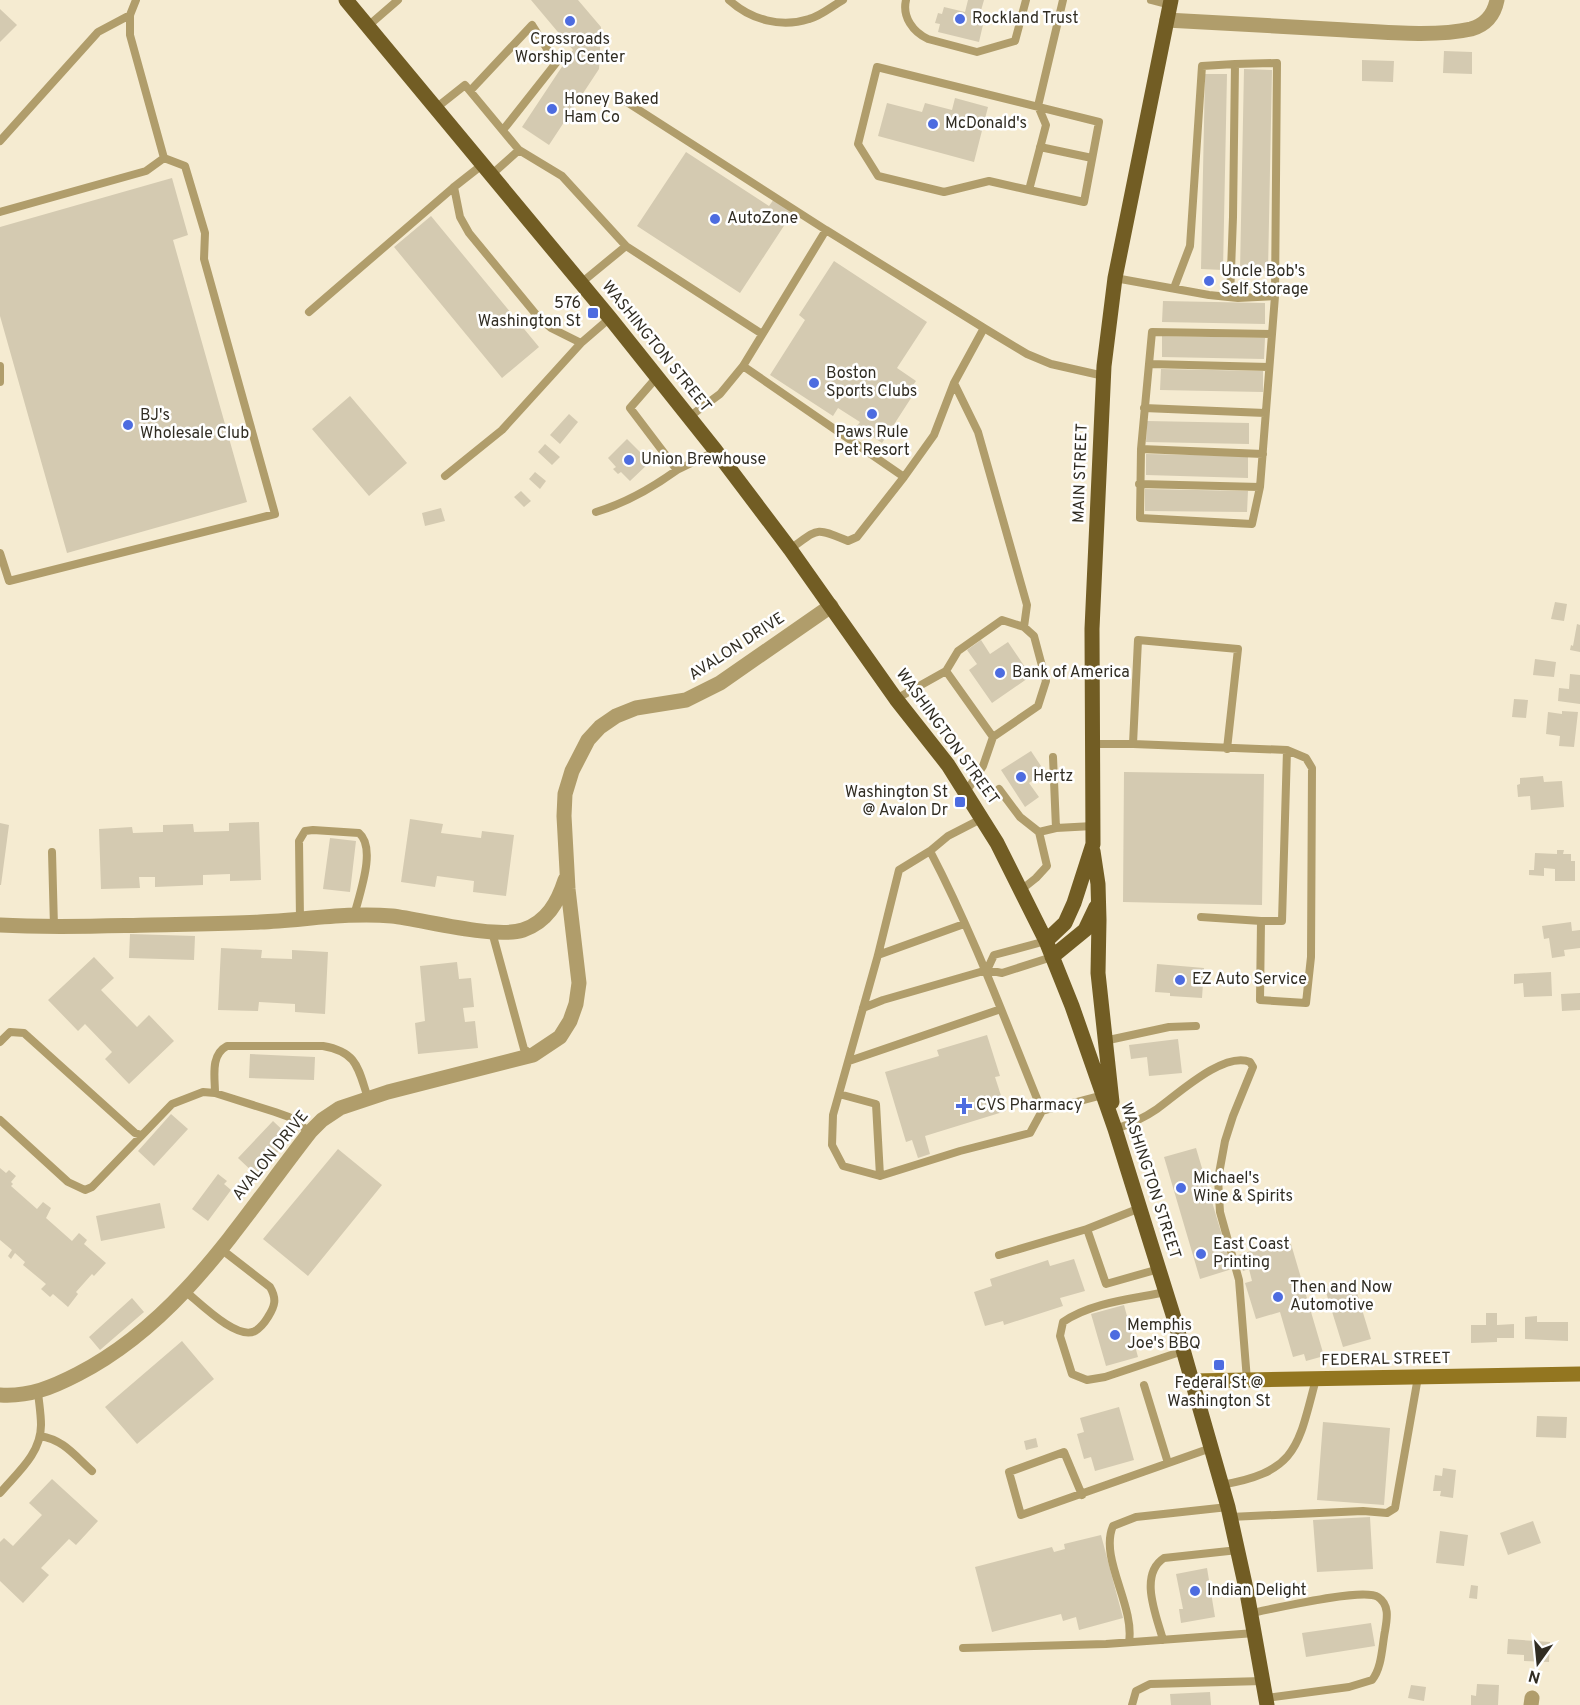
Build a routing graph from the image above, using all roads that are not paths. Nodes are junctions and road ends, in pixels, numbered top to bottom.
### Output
1 (136, 0) edge
2 (346, 0) edge
3 (398, 0) edge
4 (729, 0) edge
5 (843, 0) edge
6 (906, 0) edge
7 (1026, 0) edge
8 (1063, 0) edge
9 (1151, 0) edge
10 (1497, 0) edge
11 (1169, 8) edge
12 (130, 15) junction
13 (368, 26) junction
14 (1235, 64) junction
15 (470, 91) junction
16 (625, 100) dead end
17 (1038, 106) junction
18 (436, 108) junction
19 (503, 130) junction
20 (0, 141) edge
21 (1040, 147) junction
22 (519, 150) junction
23 (164, 158) junction
24 (1092, 158) junction
25 (487, 170) junction
26 (454, 187) junction
27 (1029, 190) junction
28 (0, 212) edge
29 (826, 230) junction
30 (626, 246) junction
31 (1114, 278) junction
32 (581, 284) junction
33 (1174, 288) junction
34 (1275, 296) junction
35 (1230, 297) junction
36 (309, 312) dead end
37 (610, 318) junction
38 (984, 328) junction
39 (762, 334) junction
40 (1272, 334) junction
41 (581, 342) junction
42 (1149, 364) junction
43 (0, 366) edge
44 (743, 366) junction
45 (1269, 367) junction
46 (1104, 376) junction
47 (657, 377) junction
48 (0, 382) edge
49 (954, 384) junction
50 (1144, 408) junction
51 (1265, 413) junction
52 (689, 417) junction
53 (1141, 448) junction
54 (716, 451) junction
55 (1263, 454) junction
56 (677, 470) junction
57 (445, 476) dead end
58 (904, 477) junction
59 (1139, 484) junction
60 (1260, 487) junction
61 (596, 512) dead end
62 (790, 549) junction
63 (0, 553) edge
64 (831, 606) junction
65 (1024, 627) junction
66 (946, 671) junction
67 (896, 699) junction
68 (993, 737) junction
69 (1092, 744) junction
70 (1133, 744) junction
71 (1227, 748) junction
72 (1287, 750) junction
73 (1053, 758) dead end
74 (999, 789) dead end
75 (966, 792) junction
76 (983, 818) junction
77 (1093, 826) junction
78 (1056, 828) junction
79 (1039, 832) junction
80 (1093, 844) junction
81 (930, 851) junction
82 (52, 852) dead end
83 (567, 871) junction
84 (1021, 890) junction
85 (1099, 901) junction
86 (354, 916) junction
87 (1202, 917) dead end
88 (300, 920) junction
89 (1261, 921) junction
90 (964, 924) junction
91 (0, 925) edge
92 (54, 927) junction
93 (492, 932) junction
94 (1046, 940) junction
95 (878, 955) junction
96 (1052, 957) junction
97 (987, 970) junction
98 (863, 1008) junction
99 (1001, 1009) junction
100 (1196, 1026) dead end
101 (1104, 1041) junction
102 (0, 1042) edge
103 (533, 1055) junction
104 (849, 1061) junction
105 (215, 1093) junction
106 (839, 1094) junction
107 (1103, 1095) junction
108 (368, 1098) junction
109 (1042, 1110) junction
110 (0, 1120) edge
111 (1115, 1128) junction
112 (310, 1132) junction
113 (141, 1135) junction
114 (880, 1176) junction
115 (1140, 1208) junction
116 (1087, 1229) junction
117 (221, 1249) junction
118 (999, 1255) dead end
119 (1159, 1269) junction
120 (185, 1291) junction
121 (1166, 1292) junction
122 (1184, 1351) junction
123 (1580, 1374) edge
124 (1418, 1377) junction
125 (1316, 1379) junction
126 (1247, 1380) junction
127 (1192, 1381) junction
128 (1144, 1385) dead end
129 (38, 1392) junction
130 (0, 1395) edge
131 (40, 1436) junction
132 (1211, 1448) junction
133 (1168, 1463) junction
134 (92, 1471) dead end
135 (1221, 1485) junction
136 (0, 1493) edge
137 (1082, 1495) junction
138 (1229, 1512) junction
139 (1238, 1550) junction
140 (1251, 1613) junction
141 (1254, 1633) junction
142 (1163, 1640) junction
143 (1129, 1642) junction
144 (963, 1648) dead end
145 (1263, 1681) junction
146 (1267, 1701) edge
147 (1132, 1705) edge

1 - 12 lane
2 - 13 main road, WASHINGTON STREET
3 - 13 lane
4 - 5 lane
6 - 7 lane
8 - 17 lane
9 - 11 lane
10 - 11 street
11 - 31 main road, MAIN STREET
12 - 20 lane
12 - 23 lane
13 - 18 main road, WASHINGTON STREET
14 - 33 lane
14 - 34 lane
14 - 35 lane
15 - 18 lane
15 - 19 lane
15 - 19 lane
16 - 29 lane
17 - 21 lane
17 - 24 lane
17 - 27 lane
18 - 25 main road, WASHINGTON STREET
19 - 22 lane
21 - 24 lane
21 - 27 lane
22 - 25 lane
22 - 30 lane
23 - 28 lane
23 - 63 lane
24 - 27 lane
25 - 26 lane
25 - 32 main road, WASHINGTON STREET
26 - 36 lane
26 - 41 lane
29 - 38 lane
29 - 39 lane
30 - 32 lane
30 - 39 lane
31 - 33 lane
31 - 46 main road, MAIN STREET
32 - 37 main road, WASHINGTON STREET
33 - 35 lane
34 - 35 lane
34 - 40 lane
37 - 41 lane
37 - 47 main road, WASHINGTON STREET
38 - 46 lane
38 - 49 lane
39 - 44 lane
40 - 42 lane
40 - 45 lane
41 - 57 lane
42 - 45 lane
42 - 50 lane
43 - 48 lane
44 - 52 lane
44 - 58 lane
45 - 51 lane
46 - 69 main road, MAIN STREET
47 - 52 main road, WASHINGTON STREET
47 - 56 lane
49 - 58 lane
49 - 65 lane
50 - 51 lane
50 - 53 lane
51 - 55 lane
52 - 54 main road, WASHINGTON STREET
53 - 55 lane
53 - 59 lane
54 - 56 lane
54 - 62 main road, WASHINGTON STREET
55 - 60 lane
56 - 61 lane
58 - 62 lane
59 - 60 lane
59 - 60 lane
62 - 64 main road, WASHINGTON STREET
64 - 67 main road, WASHINGTON STREET
64 - 83 street, AVALON DRIVE
65 - 66 lane
65 - 68 lane
66 - 67 lane
66 - 68 lane
67 - 75 main road, WASHINGTON STREET
68 - 75 lane
69 - 70 lane
69 - 77 main road, MAIN STREET
70 - 71 lane
70 - 71 lane
71 - 72 lane
72 - 89 lane
72 - 89 lane
73 - 78 lane
74 - 79 lane
75 - 76 main road, WASHINGTON STREET
76 - 81 lane
76 - 84 main road, WASHINGTON STREET
77 - 78 lane
77 - 80 main road, MAIN STREET
78 - 79 lane
79 - 84 lane
80 - 85 main road
80 - 94 main road, MAIN STREET
81 - 90 lane
81 - 95 lane
82 - 92 lane
83 - 93 street, AVALON DRIVE
83 - 103 street, AVALON DRIVE
84 - 94 main road, WASHINGTON STREET
85 - 96 main road
85 - 101 main road
86 - 88 street, AVALON DRIVE
86 - 88 lane
86 - 93 street, AVALON DRIVE
87 - 89 lane
88 - 92 street, AVALON DRIVE
90 - 95 lane
90 - 97 lane
91 - 92 street, AVALON DRIVE
93 - 103 lane
94 - 96 main road, WASHINGTON STREET
94 - 97 lane
95 - 98 lane
96 - 97 lane
96 - 107 main road, WASHINGTON STREET
97 - 98 lane
97 - 99 lane
98 - 104 lane
99 - 104 lane
99 - 109 lane
100 - 101 lane
101 - 111 main road
102 - 113 lane
103 - 108 street, AVALON DRIVE
104 - 106 lane
105 - 108 lane
105 - 112 lane
105 - 113 lane
106 - 114 lane
106 - 114 lane
107 - 109 lane
107 - 111 main road, WASHINGTON STREET
108 - 112 street, AVALON DRIVE
109 - 114 lane
110 - 113 lane
111 - 115 main road, WASHINGTON STREET
111 - 126 lane
112 - 117 street, AVALON DRIVE
115 - 116 lane
115 - 119 main road, WASHINGTON STREET
116 - 118 lane
116 - 119 lane
117 - 120 street, AVALON DRIVE
117 - 120 lane
119 - 121 main road, WASHINGTON STREET
120 - 129 street, AVALON DRIVE
121 - 122 main road, WASHINGTON STREET
121 - 122 lane
122 - 127 main road, WASHINGTON STREET
123 - 124 street, FEDERAL STREET
124 - 125 street, FEDERAL STREET
124 - 138 lane
125 - 126 street, FEDERAL STREET
125 - 135 lane
126 - 127 street, FEDERAL STREET
127 - 132 main road, WASHINGTON STREET
128 - 133 lane
129 - 130 street, AVALON DRIVE
129 - 131 lane
131 - 134 lane
131 - 136 lane
132 - 133 lane
132 - 135 main road, WASHINGTON STREET
133 - 137 lane
135 - 138 main road, WASHINGTON STREET
137 - 137 lane
138 - 139 main road, WASHINGTON STREET
138 - 143 lane
139 - 140 main road, WASHINGTON STREET
139 - 142 lane
140 - 141 main road, WASHINGTON STREET
140 - 146 lane
141 - 142 lane
141 - 145 main road, WASHINGTON STREET
142 - 143 lane
143 - 144 lane
145 - 146 main road, WASHINGTON STREET
145 - 147 lane

